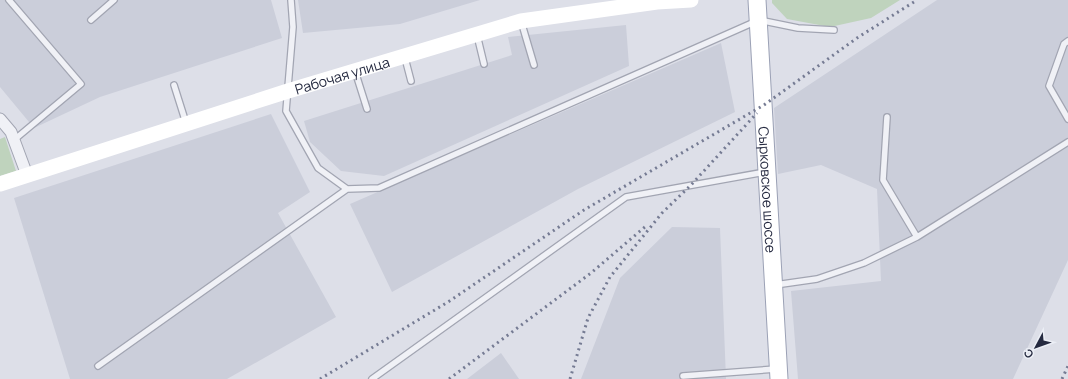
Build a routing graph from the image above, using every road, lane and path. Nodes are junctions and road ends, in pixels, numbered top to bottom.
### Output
1 (9, 0) edge
2 (114, 0) edge
3 (291, 0) edge
4 (691, 0) edge
5 (757, 0) edge
6 (656, 1) edge
7 (91, 20) dead end
8 (758, 20) junction
9 (521, 21) junction
10 (834, 30) dead end
11 (477, 34) junction
12 (1068, 41) edge
13 (405, 56) junction
14 (484, 64) dead end
15 (534, 65) dead end
16 (355, 71) junction
17 (411, 81) dead end
18 (174, 85) dead end
19 (288, 91) junction
20 (367, 109) dead end
21 (887, 117) dead end
22 (0, 119) edge
23 (1068, 119) edge
24 (186, 123) junction
25 (13, 136) junction
26 (1068, 142) edge
27 (767, 172) junction
28 (27, 175) junction
29 (0, 184) edge
30 (348, 188) junction
31 (917, 237) junction
32 (774, 285) junction
33 (98, 366) dead end
34 (779, 374) edge
35 (683, 376) dead end
36 (372, 379) edge

1 - 25 lane
2 - 7 lane
3 - 19 lane
4 - 6 main road, Рабочая улица
5 - 8 main road, Сырковское шоссе
6 - 9 main road, Рабочая улица
8 - 10 lane
8 - 27 main road, Сырковское шоссе
8 - 30 lane
9 - 11 main road, Рабочая улица
9 - 15 lane
11 - 13 main road, Рабочая улица
11 - 14 lane
12 - 23 lane
13 - 16 main road, Рабочая улица
13 - 17 lane
16 - 19 main road, Рабочая улица
16 - 20 lane
18 - 24 lane
19 - 24 main road, Рабочая улица
19 - 30 lane
21 - 31 lane
22 - 25 street
24 - 28 main road, Рабочая улица
25 - 28 street
26 - 31 lane
27 - 32 main road, Сырковское шоссе
27 - 36 lane
28 - 29 main road, Рабочая улица
30 - 33 lane
31 - 32 lane
32 - 34 main road, Сырковское шоссе
34 - 35 lane

